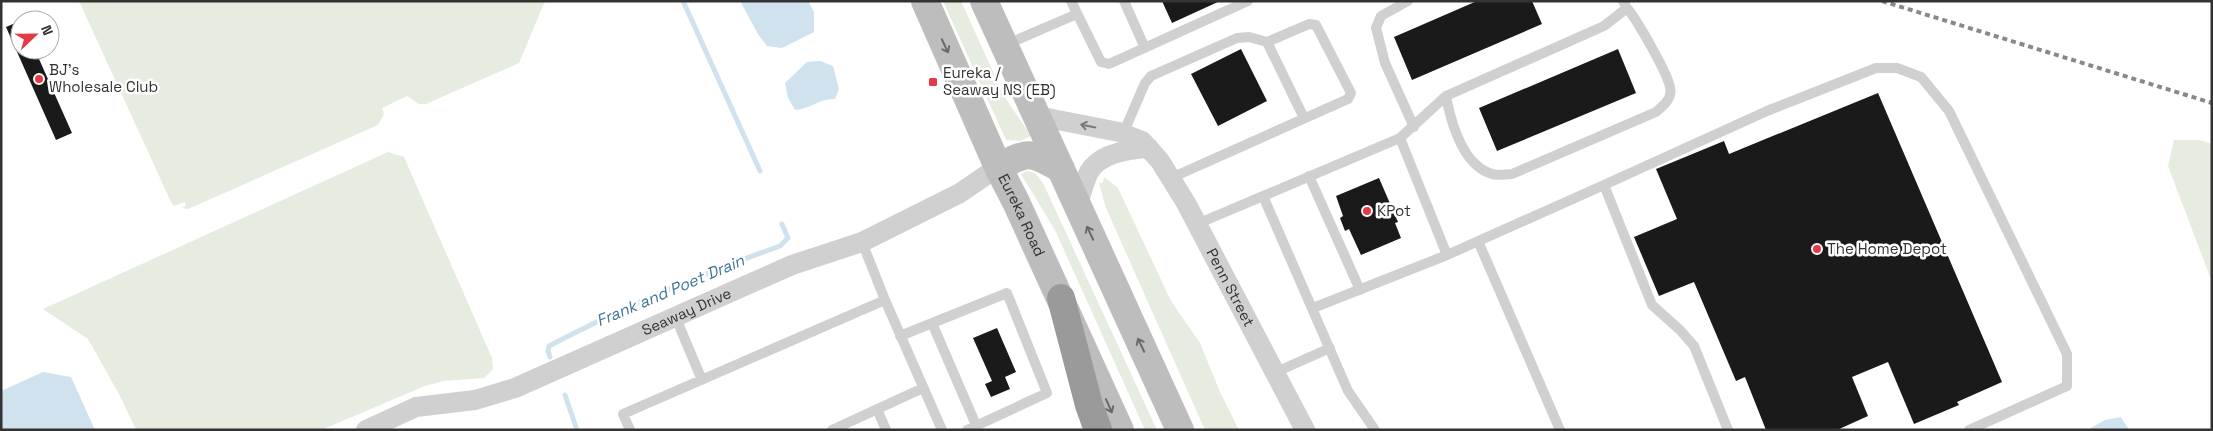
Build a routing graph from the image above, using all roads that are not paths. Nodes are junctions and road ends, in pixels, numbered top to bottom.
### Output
1 (925, 1) edge
2 (984, 1) edge
3 (1071, 1) edge
4 (1124, 1) edge
5 (1248, 1) edge
6 (1408, 1) edge
7 (1625, 5) edge
8 (1077, 14) junction
9 (1267, 42) junction
10 (1004, 45) junction
11 (1145, 48) junction
12 (1446, 96) junction
13 (1036, 116) junction
14 (1304, 118) junction
15 (1414, 127) junction
16 (1124, 134) junction
17 (1400, 138) junction
18 (1149, 148) junction
19 (998, 167) junction
20 (1061, 169) junction
21 (1310, 176) junction
22 (1171, 178) junction
23 (1604, 185) junction
24 (1263, 196) junction
25 (1077, 206) junction
26 (1197, 224) junction
27 (1478, 241) junction
28 (862, 242) junction
29 (1447, 254) junction
30 (1360, 290) junction
31 (1061, 298) junction
32 (885, 300) junction
33 (1313, 308) junction
34 (675, 316) junction
35 (932, 323) junction
36 (900, 336) junction
37 (1330, 348) junction
38 (1274, 373) junction
39 (702, 380) junction
40 (923, 388) junction
41 (877, 409) junction
42 (971, 428) edge
43 (1980, 428) edge
44 (366, 430) edge
45 (630, 430) edge
46 (832, 430) edge
47 (886, 430) edge
48 (942, 430) edge
49 (1098, 430) edge
50 (1120, 430) edge
51 (1180, 430) edge
52 (1305, 430) edge
53 (1375, 430) edge
54 (1560, 430) edge
55 (1728, 430) edge
56 (1969, 430) edge

1 -> 19 main road, Eureka Road
2 - 10 main road
3 - 8 lane
4 - 11 lane
5 - 11 lane
6 - 15 lane
7 - 12 lane
7 - 12 lane
8 - 10 lane
8 - 11 lane
9 - 14 lane
9 - 14 lane
9 - 16 lane
10 - 13 main road
12 - 15 lane
16 -> 13 street, Penn Street
13 - 20 main road
14 - 22 lane
15 - 17 lane
16 - 18 street, Penn Street
17 - 21 lane
17 - 29 lane
18 - 22 street, Penn Street
18 - 25 street
19 - 20 main road
19 - 28 street, Seaway Drive
19 - 31 main road, Eureka Road
20 - 25 main road
21 - 24 lane
21 - 30 lane
22 - 26 street, Penn Street
23 - 27 lane
23 - 43 lane
23 - 55 lane
24 - 26 lane
24 - 33 lane
51 -> 25 main road
26 - 38 street, Penn Street
27 - 29 lane
27 - 54 lane
28 - 32 lane
28 - 34 street, Seaway Drive
29 - 30 lane
30 - 33 lane
31 - 49 highway
31 -> 50 main road, Eureka Road
32 - 36 lane
32 - 39 lane
33 - 37 lane
34 - 39 lane
34 - 44 street, Seaway Drive
35 - 36 lane
35 - 42 lane
35 - 42 lane
36 - 40 lane
37 - 38 lane
37 - 53 lane
38 - 52 street, Penn Street
39 - 45 lane
40 - 41 lane
40 - 48 lane
41 - 46 lane
41 - 47 lane
43 - 56 lane

